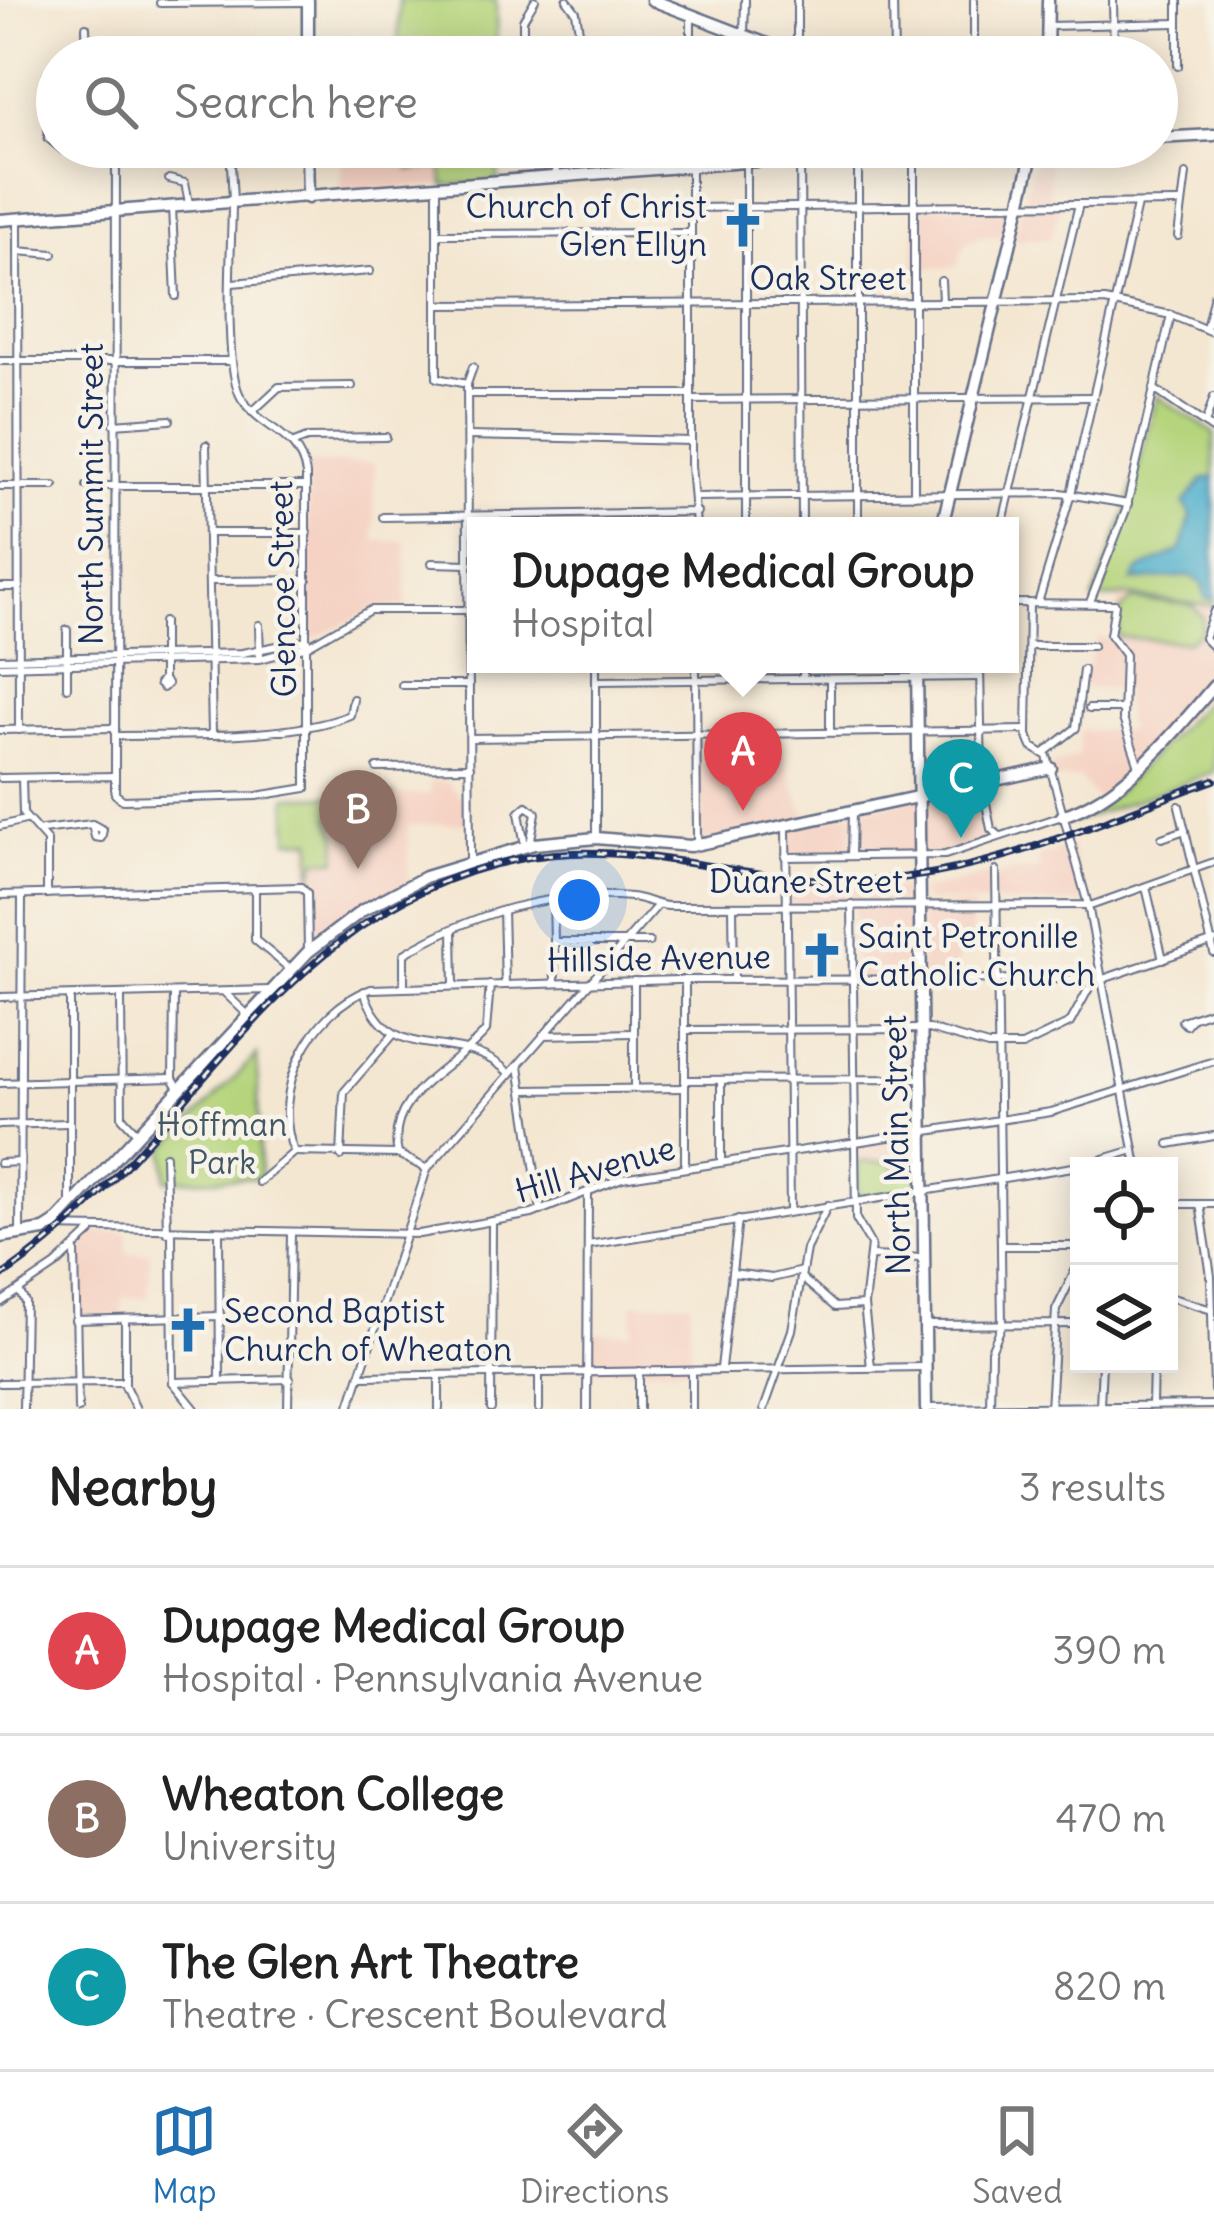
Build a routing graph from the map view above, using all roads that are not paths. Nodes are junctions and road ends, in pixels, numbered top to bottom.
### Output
1 (535, 0) edge
2 (567, 0) edge
3 (652, 0) edge
4 (745, 0) edge
5 (797, 0) edge
6 (893, 0) edge
7 (974, 0) edge
8 (1048, 0) edge
9 (1113, 0) edge
10 (1178, 0) edge
11 (308, 1) edge
12 (160, 3) dead end
13 (692, 15) junction
14 (1178, 23) junction
15 (1114, 25) junction
16 (1048, 26) junction
17 (86, 28) dead end
18 (744, 35) joint
19 (86, 36) edge
20 (308, 36) edge
21 (524, 36) edge
22 (580, 36) edge
23 (692, 36) edge
24 (798, 36) edge
25 (894, 36) edge
26 (974, 36) edge
27 (1048, 36) edge
28 (1114, 36) edge
29 (1178, 66) dead end
30 (1214, 135) edge
31 (1178, 137) edge
32 (115, 168) edge
33 (231, 168) edge
34 (308, 168) edge
35 (556, 168) edge
36 (702, 168) edge
37 (746, 168) edge
38 (801, 168) edge
39 (858, 168) edge
40 (914, 168) edge
41 (1029, 168) edge
42 (691, 169) junction
43 (1186, 174) dead end
44 (169, 178) dead end
45 (556, 179) junction
46 (437, 189) junction
47 (308, 198) junction
48 (232, 203) junction
49 (1179, 203) junction
50 (1079, 204) junction
51 (1137, 204) junction
52 (1021, 205) junction
53 (189, 206) junction
54 (858, 206) junction
55 (913, 206) junction
56 (172, 207) junction
57 (746, 207) junction
58 (802, 207) junction
59 (691, 208) junction
60 (114, 212) junction
61 (18, 219) junction
62 (0, 220) edge
63 (690, 233) junction
64 (437, 234) junction
65 (1178, 236) dead end
66 (18, 251) junction
67 (53, 254) dead end
68 (370, 271) dead end
69 (941, 281) dead end
70 (232, 283) junction
71 (1214, 295) edge
72 (176, 296) dead end
73 (942, 301) junction
74 (998, 301) junction
75 (1057, 301) junction
76 (802, 302) junction
77 (858, 302) junction
78 (914, 302) junction
79 (1115, 302) junction
80 (746, 303) junction
81 (690, 304) junction
82 (438, 305) junction
83 (1171, 314) junction
84 (1210, 331) edge
85 (0, 361) edge
86 (18, 361) junction
87 (114, 361) junction
88 (232, 361) junction
89 (473, 367) dead end
90 (352, 386) dead end
91 (468, 389) junction
92 (1154, 389) junction
93 (691, 397) junction
94 (1035, 397) junction
95 (1093, 397) junction
96 (1214, 397) edge
97 (858, 398) junction
98 (914, 398) junction
99 (976, 398) junction
100 (746, 399) junction
101 (802, 399) junction
102 (252, 412) junction
103 (170, 420) dead end
104 (114, 424) junction
105 (1205, 424) junction
106 (1214, 430) edge
107 (469, 436) junction
108 (386, 437) dead end
109 (691, 441) junction
110 (294, 443) junction
111 (206, 445) dead end
112 (0, 486) edge
113 (18, 486) junction
114 (54, 486) dead end
115 (87, 486) dead end
116 (114, 486) junction
117 (211, 486) junction
118 (307, 486) junction
119 (952, 494) junction
120 (1012, 494) junction
121 (1070, 494) junction
122 (858, 495) junction
123 (914, 495) junction
124 (746, 496) junction
125 (802, 496) junction
126 (695, 497) junction
127 (1128, 504) junction
128 (596, 512) junction
129 (644, 512) junction
130 (697, 512) junction
131 (469, 515) junction
132 (383, 517) dead end
133 (596, 517) edge
134 (644, 517) edge
135 (697, 517) edge
136 (746, 517) edge
137 (802, 517) edge
138 (858, 517) edge
139 (945, 517) edge
140 (1005, 517) edge
141 (211, 533) junction
142 (307, 533) junction
143 (432, 562) dead end
144 (467, 564) edge
145 (211, 580) junction
146 (307, 580) junction
147 (0, 586) edge
148 (19, 586) junction
149 (1090, 602) junction
150 (1019, 603) edge
151 (1034, 603) junction
152 (467, 610) edge
153 (1214, 611) edge
154 (163, 622) dead end
155 (259, 625) dead end
156 (67, 630) dead end
157 (307, 643) junction
158 (1030, 646) junction
159 (1093, 646) dead end
160 (1214, 648) edge
161 (260, 655) junction
162 (212, 658) junction
163 (163, 659) junction
164 (115, 660) junction
165 (67, 661) junction
166 (0, 662) edge
167 (19, 662) junction
168 (1083, 670) dead end
169 (470, 673) edge
170 (596, 673) edge
171 (696, 673) edge
172 (747, 673) edge
173 (803, 673) edge
174 (917, 673) edge
175 (980, 673) edge
176 (980, 677) junction
177 (917, 678) junction
178 (747, 679) junction
179 (803, 679) junction
180 (830, 679) junction
181 (163, 680) dead end
182 (696, 680) junction
183 (596, 682) junction
184 (1214, 682) edge
185 (402, 685) dead end
186 (469, 685) junction
187 (68, 687) dead end
188 (353, 698) dead end
189 (1089, 709) dead end
190 (1123, 709) junction
191 (307, 723) junction
192 (0, 730) edge
193 (19, 730) junction
194 (1027, 730) junction
195 (918, 731) junction
196 (981, 731) junction
197 (115, 732) junction
198 (830, 732) junction
199 (212, 734) junction
200 (696, 734) junction
201 (596, 736) junction
202 (470, 738) junction
203 (1045, 753) junction
204 (1139, 766) junction
205 (470, 767) junction
206 (377, 768) dead end
207 (1051, 768) junction
208 (115, 776) junction
209 (0, 778) edge
210 (22, 778) junction
211 (982, 783) junction
212 (919, 797) junction
213 (1179, 806) dead end
214 (852, 812) junction
215 (1062, 817) junction
216 (26, 820) junction
217 (92, 824) dead end
218 (0, 826) edge
219 (786, 826) junction
220 (991, 829) junction
221 (42, 830) junction
222 (1185, 830) junction
223 (1003, 836) junction
224 (596, 838) junction
225 (1162, 838) dead end
226 (697, 844) junction
227 (979, 844) junction
228 (528, 845) junction
229 (851, 856) junction
230 (785, 857) junction
231 (921, 857) junction
232 (470, 860) junction
233 (1214, 862) edge
234 (1195, 869) junction
235 (996, 871) dead end
236 (1146, 886) junction
237 (255, 889) junction
238 (47, 894) junction
239 (0, 895) edge
240 (22, 895) junction
241 (553, 899) junction
242 (1088, 904) junction
243 (657, 905) junction
244 (853, 905) junction
245 (920, 905) junction
246 (996, 905) junction
247 (733, 906) junction
248 (786, 906) junction
249 (503, 910) junction
250 (453, 928) junction
251 (625, 941) junction
252 (1213, 941) edge
253 (555, 942) junction
254 (649, 942) dead end
255 (997, 942) junction
256 (1030, 942) dead end
257 (308, 952) junction
258 (1214, 953) edge
259 (1163, 959) junction
260 (290, 969) junction
261 (920, 979) junction
262 (997, 979) junction
263 (1098, 979) junction
264 (685, 980) junction
265 (734, 980) junction
266 (786, 980) junction
267 (853, 980) junction
268 (634, 981) junction
269 (590, 982) junction
270 (556, 983) junction
271 (490, 985) junction
272 (505, 985) junction
273 (454, 986) junction
274 (404, 987) junction
275 (271, 991) junction
276 (364, 991) junction
277 (223, 992) junction
278 (174, 993) junction
279 (122, 994) junction
280 (70, 995) junction
281 (22, 996) junction
282 (0, 997) edge
283 (1214, 1010) edge
284 (249, 1016) junction
285 (1191, 1019) dead end
286 (854, 1029) junction
287 (922, 1029) junction
288 (685, 1030) junction
289 (787, 1030) junction
290 (634, 1033) junction
291 (393, 1035) junction
292 (543, 1035) junction
293 (998, 1047) junction
294 (469, 1049) junction
295 (1214, 1061) edge
296 (518, 1064) junction
297 (510, 1073) junction
298 (855, 1079) junction
299 (922, 1079) junction
300 (122, 1080) junction
301 (721, 1080) junction
302 (788, 1080) junction
303 (70, 1081) junction
304 (0, 1082) edge
305 (21, 1082) junction
306 (177, 1084) junction
307 (685, 1084) junction
308 (634, 1088) junction
309 (1123, 1089) junction
310 (523, 1090) junction
311 (999, 1119) junction
312 (70, 1123) junction
313 (21, 1124) junction
314 (0, 1125) edge
315 (923, 1129) junction
316 (139, 1135) junction
317 (1214, 1136) edge
318 (856, 1139) junction
319 (1168, 1144) dead end
320 (789, 1150) junction
321 (1134, 1150) junction
322 (294, 1151) junction
323 (398, 1154) junction
324 (165, 1156) dead end
325 (341, 1156) junction
326 (1110, 1157) edge
327 (1135, 1157) edge
328 (721, 1161) junction
329 (21, 1162) junction
330 (0, 1163) edge
331 (685, 1167) junction
332 (1070, 1168) edge
333 (427, 1169) junction
334 (999, 1180) junction
335 (259, 1182) dead end
336 (923, 1190) junction
337 (588, 1192) junction
338 (856, 1200) junction
339 (1178, 1204) edge
340 (1200, 1204) junction
341 (1214, 1204) edge
342 (828, 1205) junction
343 (70, 1208) junction
344 (542, 1210) junction
345 (790, 1212) junction
346 (738, 1220) junction
347 (492, 1221) junction
348 (50, 1226) junction
349 (92, 1232) junction
350 (169, 1232) junction
351 (220, 1232) junction
352 (291, 1233) junction
353 (20, 1234) junction
354 (408, 1234) junction
355 (0, 1238) edge
356 (588, 1245) junction
357 (1001, 1246) junction
358 (1070, 1246) edge
359 (75, 1251) junction
360 (870, 1256) junction
361 (924, 1258) junction
362 (1078, 1265) edge
363 (732, 1273) junction
364 (802, 1275) junction
365 (19, 1291) junction
366 (1178, 1300) edge
367 (0, 1303) edge
368 (864, 1305) junction
369 (1213, 1310) edge
370 (220, 1316) junction
371 (172, 1317) junction
372 (125, 1318) junction
373 (75, 1319) junction
374 (1054, 1324) junction
375 (1070, 1324) edge
376 (925, 1325) junction
377 (1002, 1325) junction
378 (779, 1367) junction
379 (871, 1367) junction
380 (925, 1367) junction
381 (721, 1368) junction
382 (692, 1369) junction
383 (640, 1370) junction
384 (587, 1372) junction
385 (1102, 1373) edge
386 (1153, 1373) edge
387 (539, 1374) junction
388 (439, 1375) junction
389 (491, 1375) junction
390 (361, 1376) junction
391 (291, 1379) junction
392 (220, 1381) junction
393 (75, 1382) junction
394 (125, 1382) junction
395 (173, 1382) junction
396 (0, 1384) edge
397 (25, 1384) junction
398 (1214, 1390) edge
399 (1214, 1406) edge
400 (1152, 1407) edge
401 (990, 1408) edge
402 (1050, 1408) edge
403 (1100, 1408) edge
404 (23, 1409) edge
405 (78, 1409) edge
406 (136, 1409) edge
407 (195, 1409) edge
408 (288, 1409) edge
409 (350, 1409) edge
410 (439, 1409) edge
411 (491, 1409) edge
412 (539, 1409) edge
413 (587, 1409) edge
414 (639, 1409) edge
415 (692, 1409) edge
416 (764, 1409) edge
417 (926, 1409) edge

1 - 21 street
2 - 22 street
3 - 13 street
4 - 18 street
5 - 24 street
6 - 25 street
7 - 26 street
8 - 16 street
9 - 15 street
10 - 14 street
11 - 12 street
11 - 20 street
13 - 18 street
13 - 23 street
14 - 15 street
14 - 29 street
15 - 16 street
15 - 28 street
16 - 27 street
17 - 19 street
30 - 31 street
32 - 60 street, North Summit Street
33 - 48 street
34 - 47 street
35 - 45 street
36 - 42 street
37 - 57 street
38 - 58 street
39 - 54 street
40 - 55 street
41 - 52 street
42 - 45 street
42 - 59 street
43 - 49 street
44 - 53 street
45 - 46 street
46 - 47 street
46 - 64 street
47 - 48 street
48 - 53 street
48 - 70 street
49 - 51 street
49 - 65 street
50 - 51 street
50 - 52 street
50 - 75 street
51 - 79 street
52 - 55 street
52 - 74 street
53 - 56 street
54 - 55 street
54 - 58 street
54 - 77 street
55 - 78 street
56 - 60 street
56 - 72 street
57 - 58 street
57 - 59 street
57 - 80 street
58 - 76 street
59 - 63 street
60 - 61 street
60 - 87 street, North Summit Street
61 - 62 street
61 - 66 street
63 - 64 street
63 - 81 street
64 - 82 street
66 - 67 street
66 - 86 street
68 - 70 street
69 - 73 street
70 - 88 street
71 - 84 street
73 - 74 street, Oak Street
73 - 78 street, Oak Street
74 - 75 street, Oak Street
74 - 99 street
75 - 79 street, Oak Street
75 - 94 street
76 - 77 street, Oak Street
76 - 80 street, Oak Street
76 - 101 street
77 - 78 street, Oak Street
77 - 97 street
78 - 98 street
79 - 83 street, Oak Street
79 - 95 street
80 - 81 street, Oak Street
80 - 100 street
81 - 82 street, Oak Street
81 - 93 street
82 - 91 street
83 - 84 street, Oak Street
83 - 92 street
85 - 86 street
86 - 87 street
86 - 113 street
87 - 88 street
87 - 104 street, North Summit Street
88 - 102 street
89 - 91 street
90 - 102 street
91 - 93 street
91 - 107 street
92 - 105 street
92 - 127 street
93 - 100 street
93 - 109 street
94 - 95 street
94 - 99 street
94 - 120 street
95 - 121 street
96 - 105 street
97 - 98 street
97 - 101 street
97 - 122 street
98 - 99 street
98 - 123 street
99 - 119 street
100 - 101 street
100 - 124 street
101 - 125 street
102 - 110 street, Glencoe Street
103 - 104 street
104 - 116 street, North Summit Street
105 - 106 street
107 - 109 street
107 - 131 street
108 - 110 street
109 - 126 street
110 - 118 street, Glencoe Street
111 - 117 street
112 - 113 street
113 - 114 street
113 - 148 street
115 - 116 street
116 - 117 street
116 - 164 street, North Summit Street
117 - 118 street
117 - 141 street
118 - 142 street, Glencoe Street
119 - 120 street
119 - 123 street
119 - 139 street
120 - 121 street
120 - 140 street
121 - 127 street
121 - 151 street
122 - 123 street
122 - 125 street
122 - 138 street
124 - 125 street
124 - 126 street
124 - 136 street
125 - 137 street
126 - 130 street
127 - 149 street
128 - 129 street
128 - 131 street
128 - 133 street
129 - 130 street
129 - 134 street
130 - 135 street
131 - 132 street
141 - 142 street
141 - 145 street
142 - 146 street, Glencoe Street
143 - 144 street
145 - 146 street
145 - 162 street
146 - 157 street, Glencoe Street
147 - 148 street
148 - 167 street
149 - 151 street
149 - 190 street
150 - 151 street
151 - 158 street
152 - 157 street
153 - 160 street
154 - 163 street
155 - 161 street
156 - 165 street
157 - 161 street
157 - 191 street, Glencoe Street
158 - 159 street
158 - 194 street
161 - 162 street
162 - 163 street
162 - 199 street
163 - 164 street
163 - 181 street
164 - 165 street
164 - 197 street, North Summit Street
165 - 167 street
165 - 187 street
166 - 167 street
167 - 193 street
168 - 203 street
169 - 186 street
170 - 183 street
171 - 182 street
172 - 178 street
173 - 179 street
174 - 177 street, North Main Street
175 - 176 street
176 - 177 street
176 - 196 street
177 - 180 street
177 - 195 street, North Main Street
178 - 179 street
178 - 182 street
179 - 180 street
180 - 198 street
182 - 183 street
182 - 200 street
183 - 201 street
184 - 204 street
185 - 186 street
186 - 202 street
188 - 191 street
189 - 190 street
190 - 204 street
191 - 199 street
191 - 208 street, Glencoe Street
192 - 193 street
193 - 197 street
194 - 196 street
194 - 203 street
195 - 196 street
195 - 198 street
195 - 212 street, North Main Street
196 - 211 street
197 - 199 street
197 - 208 street, North Summit Street
198 - 200 street
200 - 201 street
200 - 226 street
201 - 202 street
201 - 224 street
202 - 205 street
203 - 207 street
204 - 215 street
205 - 206 street
205 - 232 street
207 - 211 street
207 - 215 street
208 - 210 street
209 - 210 street
210 - 216 street
211 - 212 street
211 - 220 street
212 - 214 street
212 - 231 street, North Main Street
213 - 222 street
214 - 219 street
214 - 229 street
215 - 223 street
215 - 242 street
216 - 218 street
216 - 221 street
217 - 221 street
219 - 226 street
219 - 230 street
220 - 223 street
220 - 227 street
221 - 238 street
222 - 225 street
222 - 234 street
223 - 227 street
224 - 226 street
224 - 228 street
227 - 231 street
228 - 228 street
228 - 232 street
229 - 230 street
229 - 231 street
230 - 248 street
231 - 245 street, North Main Street
232 - 257 street
233 - 234 street, Duane Street
234 - 236 street, Duane Street
234 - 252 street
235 - 246 street
236 - 242 street, Duane Street
236 - 259 street
237 - 238 street
237 - 257 street
237 - 260 street
238 - 240 street
239 - 240 street
240 - 281 street
241 - 243 street, Duane Street
241 - 249 street, Duane Street
241 - 253 street
242 - 246 street, Duane Street
242 - 263 street
243 - 247 street, Duane Street
243 - 251 street
244 - 245 street, Duane Street
244 - 248 street, Duane Street
244 - 267 street
245 - 246 street, Duane Street
245 - 261 street, North Main Street
246 - 255 street
247 - 248 street, Duane Street
247 - 265 street
248 - 266 street
249 - 250 street, Duane Street
249 - 272 street
250 - 273 street
250 - 274 street, Duane Street
251 - 253 street
251 - 254 street
251 - 269 street
252 - 258 street
252 - 259 street, Hillside Avenue
253 - 270 street
255 - 256 street
255 - 262 street
257 - 260 street
259 - 263 street, Hillside Avenue
260 - 275 street
261 - 262 street, Hillside Avenue
261 - 267 street, Hillside Avenue
261 - 287 street, North Main Street
262 - 263 street, Hillside Avenue
262 - 293 street
263 - 293 street
263 - 309 street
264 - 265 street, Hillside Avenue
264 - 268 street, Hillside Avenue
264 - 288 street
265 - 266 street, Hillside Avenue
266 - 267 street, Hillside Avenue
266 - 289 street
267 - 286 street
268 - 269 street, Hillside Avenue
268 - 290 street
269 - 270 street, Hillside Avenue
269 - 292 street
270 - 272 street, Hillside Avenue
271 - 272 street, Hillside Avenue
271 - 273 street, Hillside Avenue
271 - 294 street
273 - 274 street, Hillside Avenue
274 - 276 street, Hillside Avenue
275 - 277 street
275 - 284 street
276 - 291 street
276 - 322 street
277 - 278 street
277 - 284 street
278 - 279 street
278 - 306 street
279 - 280 street
279 - 300 street
280 - 281 street
280 - 303 street
281 - 282 street
281 - 305 street
283 - 285 street
284 - 306 street
286 - 287 street
286 - 289 street
286 - 298 street
287 - 293 street
287 - 299 street, North Main Street
288 - 289 street
288 - 307 street
289 - 302 street
290 - 292 street
290 - 308 street
291 - 294 street
291 - 325 street
292 - 296 street
293 - 311 street
294 - 297 street
294 - 323 street
295 - 309 street, Hill Avenue
296 - 297 street
296 - 310 street
297 - 333 street
298 - 299 street
298 - 302 street
298 - 318 street
299 - 315 street, North Main Street
300 - 303 street
300 - 306 street
300 - 316 street
301 - 302 street
301 - 307 street
301 - 328 street
302 - 320 street
303 - 305 street
303 - 312 street
304 - 305 street
305 - 313 street
306 - 316 street
307 - 308 street
307 - 331 street
308 - 310 street
309 - 311 street, Hill Avenue
309 - 321 street
310 - 344 street
311 - 315 street, Hill Avenue
311 - 334 street
312 - 313 street
312 - 343 street
313 - 314 street
313 - 329 street
315 - 318 street, Hill Avenue
315 - 336 street, North Main Street
316 - 343 street
317 - 319 street
318 - 320 street, Hill Avenue
318 - 338 street
320 - 328 street, Hill Avenue
320 - 345 street
321 - 326 street
321 - 327 street
322 - 325 street
322 - 335 street
323 - 325 street
323 - 333 street
324 - 350 street
328 - 331 street, Hill Avenue
329 - 330 street
329 - 353 street
331 - 337 street, Hill Avenue
332 - 334 street
333 - 354 street
334 - 336 street
334 - 357 street
336 - 338 street
336 - 361 street, North Main Street
337 - 344 street, Hill Avenue
337 - 356 street
338 - 342 street
338 - 360 street
339 - 340 street
340 - 341 street
340 - 369 street
342 - 345 street
342 - 364 street
343 - 348 street
344 - 347 street, Hill Avenue
345 - 346 street
346 - 356 street
346 - 363 street
347 - 354 street, Hill Avenue
347 - 389 street
348 - 349 street, Hill Avenue
348 - 353 street
349 - 350 street, Hill Avenue
349 - 359 street
350 - 351 street, Hill Avenue
350 - 371 street
351 - 352 street, Hill Avenue
351 - 370 street
352 - 354 street, Hill Avenue
352 - 391 street
353 - 355 street
354 - 390 street
356 - 384 street
357 - 358 street
357 - 377 street
359 - 365 street
359 - 373 street
360 - 361 street
360 - 368 street
361 - 376 street, North Main Street
362 - 374 street
363 - 364 street
363 - 381 street
364 - 368 street
364 - 378 street
365 - 367 street
365 - 397 street
366 - 369 street
368 - 379 street
369 - 398 street
370 - 371 street
370 - 392 street
371 - 372 street
371 - 395 street
372 - 373 street
372 - 394 street
373 - 393 street
374 - 375 street
374 - 377 street
374 - 402 street
376 - 377 street
376 - 380 street, North Main Street
377 - 401 street
378 - 379 street
378 - 381 street
378 - 416 street
379 - 380 street
380 - 417 street, North Main Street
381 - 382 street
382 - 383 street
382 - 415 street
383 - 384 street
383 - 414 street
384 - 387 street
384 - 413 street
385 - 403 street
386 - 400 street
387 - 389 street
387 - 412 street
388 - 389 street
388 - 390 street
388 - 410 street
389 - 411 street
390 - 409 street
391 - 392 street
391 - 408 street
392 - 395 street
393 - 394 street
393 - 397 street
393 - 405 street
394 - 406 street
395 - 407 street
396 - 397 street
397 - 404 street
399 - 400 street
400 - 403 street
401 - 402 street
401 - 417 street
402 - 403 street

